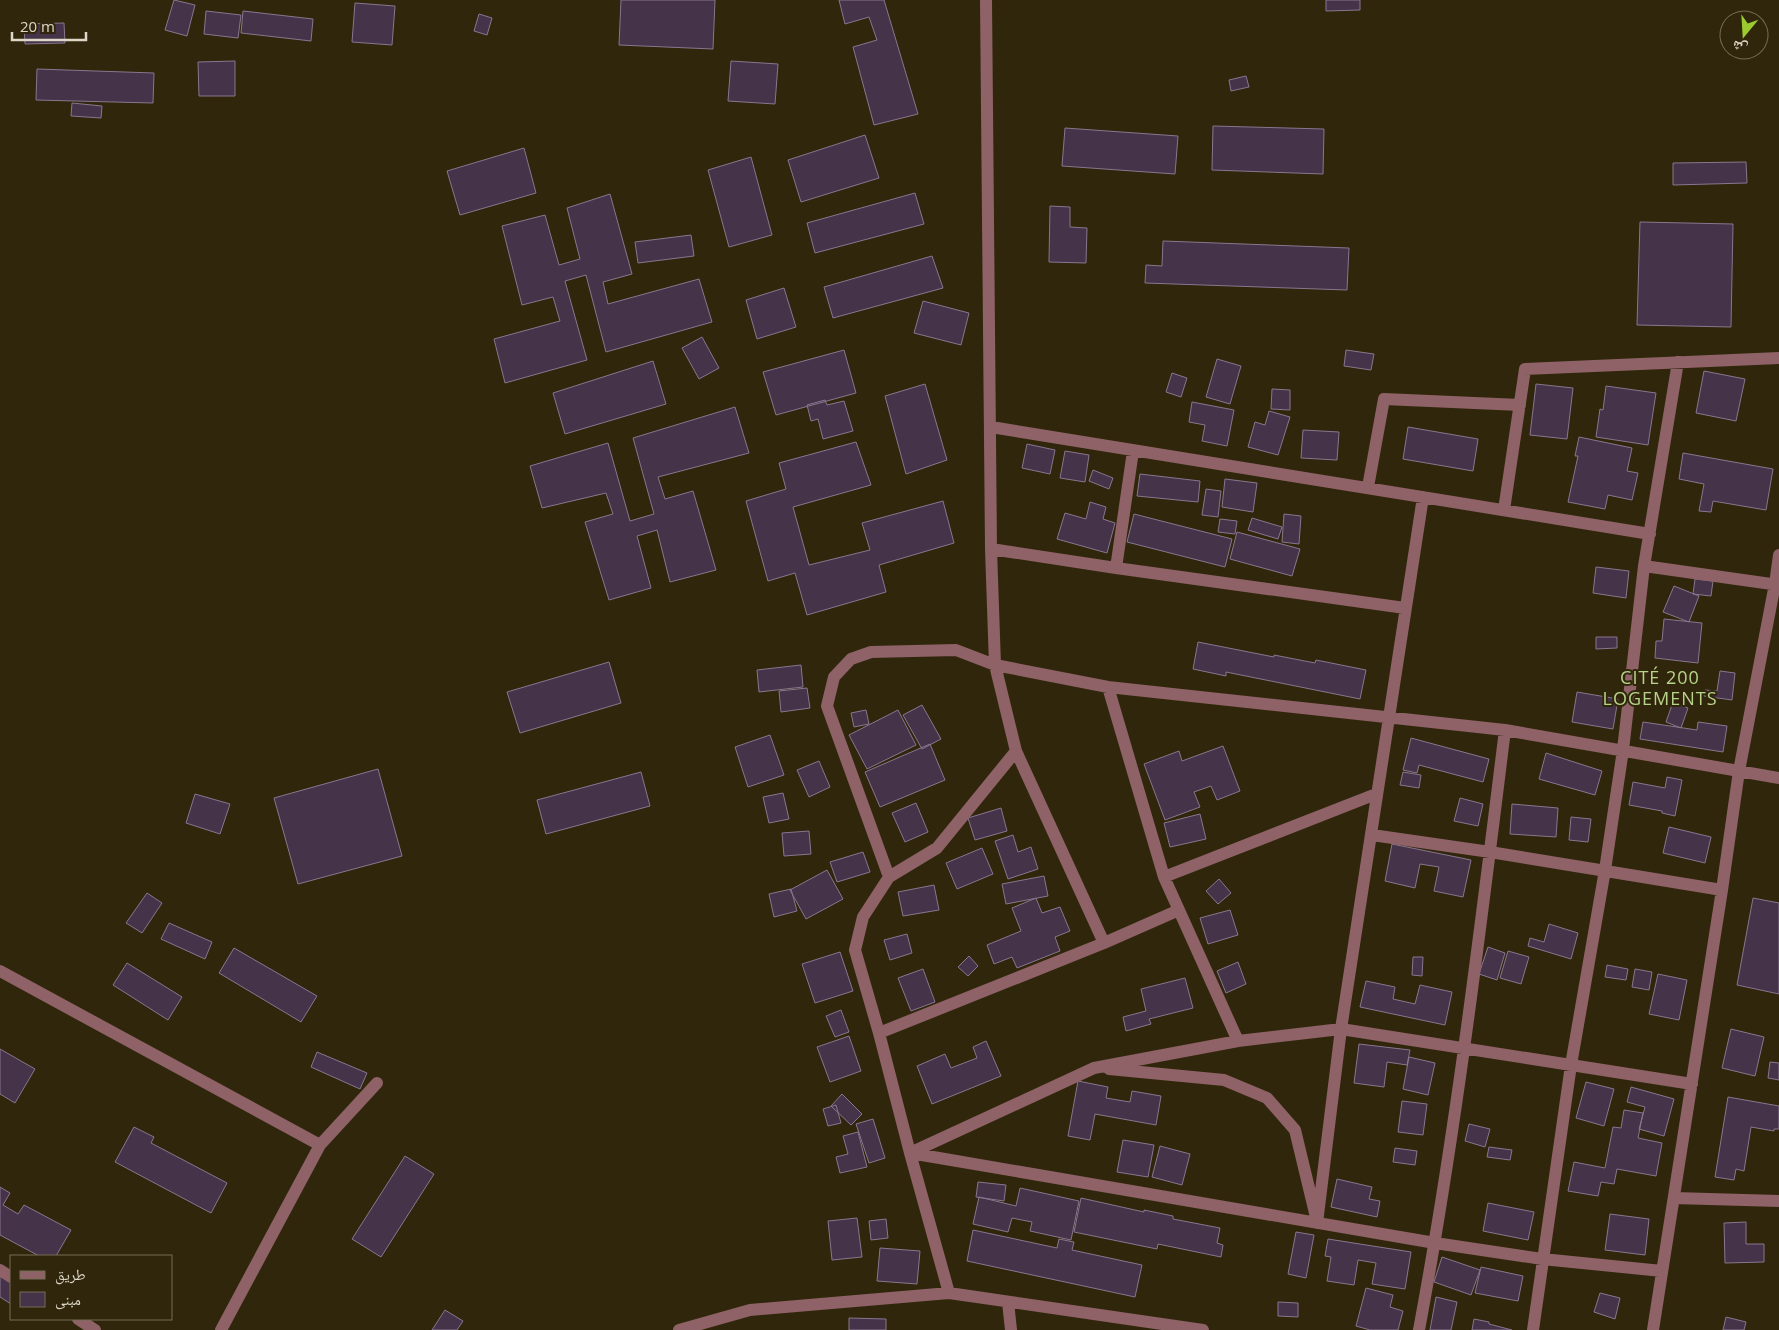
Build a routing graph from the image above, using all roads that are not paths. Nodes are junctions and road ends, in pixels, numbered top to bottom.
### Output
1 (986, 0) edge
2 (1779, 358) edge
3 (1678, 362) junction
4 (1520, 405) junction
5 (991, 427) junction
6 (1133, 451) junction
7 (1368, 487) junction
8 (1422, 497) junction
9 (1504, 510) junction
10 (1650, 534) junction
11 (991, 549) junction
12 (1779, 555) edge
13 (1644, 566) junction
14 (1116, 568) junction
15 (1777, 584) edge
16 (1405, 608) junction
17 (995, 664) junction
18 (1108, 687) junction
19 (1388, 718) junction
20 (1505, 730) junction
21 (1623, 750) junction
22 (1016, 752) junction
23 (1739, 770) junction
24 (1779, 778) edge
25 (1376, 794) junction
26 (1372, 835) junction
27 (1490, 852) junction
28 (1605, 870) junction
29 (889, 877) junction
30 (1164, 877) junction
31 (1722, 890) junction
32 (1179, 910) junction
33 (1104, 943) junction
34 (0, 970) edge
35 (1341, 1029) junction
36 (879, 1033) junction
37 (1238, 1041) junction
38 (1466, 1048) junction
39 (1571, 1065) junction
40 (1094, 1068) junction
41 (377, 1083) dead end
42 (1692, 1084) junction
43 (320, 1145) junction
44 (910, 1153) junction
45 (1674, 1198) junction
46 (1779, 1201) edge
47 (1317, 1223) junction
48 (1436, 1243) junction
49 (1542, 1259) junction
50 (1662, 1271) junction
51 (949, 1293) junction
52 (1008, 1302) junction
53 (80, 1320) edge
54 (95, 1330) edge
55 (221, 1330) edge
56 (679, 1330) edge
57 (1011, 1330) edge
58 (1203, 1330) edge
59 (1419, 1330) edge
60 (1533, 1330) edge
61 (1653, 1330) edge

1 - 5 street
2 - 3 street
3 - 4 street
3 - 10 street
4 - 7 street
4 - 9 street
5 - 6 street
5 - 11 street
6 - 7 street
6 - 14 street
7 - 8 street
8 - 9 street
8 - 16 street
9 - 10 street
10 - 13 street
11 - 14 street
11 - 17 street
12 - 15 street
13 - 15 street
13 - 21 street
14 - 16 street
15 - 23 street
16 - 19 street
17 - 18 street
17 - 22 street
17 - 29 street
18 - 19 street
18 - 30 street
19 - 20 street
19 - 25 street
20 - 21 street
20 - 27 street
21 - 23 street
21 - 28 street
22 - 29 street
22 - 33 street
23 - 24 street
23 - 31 street
25 - 26 street
25 - 30 street
26 - 27 street
26 - 35 street
27 - 28 street
27 - 38 street
28 - 31 street
28 - 39 street
29 - 36 street
30 - 32 street
31 - 42 street
32 - 33 street
32 - 37 street
33 - 36 street
34 - 43 street
35 - 37 street
35 - 38 street
35 - 47 street
36 - 44 street
37 - 40 street
38 - 39 street
38 - 48 street
39 - 42 street
39 - 49 street
40 - 44 street
40 - 47 street
41 - 43 street
42 - 45 street
43 - 55 street
44 - 47 street
44 - 51 street
45 - 46 street
45 - 50 street
47 - 48 street
48 - 49 street
48 - 59 street
49 - 50 street
49 - 60 street
50 - 61 street
51 - 52 street
51 - 56 street
52 - 57 street
52 - 58 street
53 - 54 street

